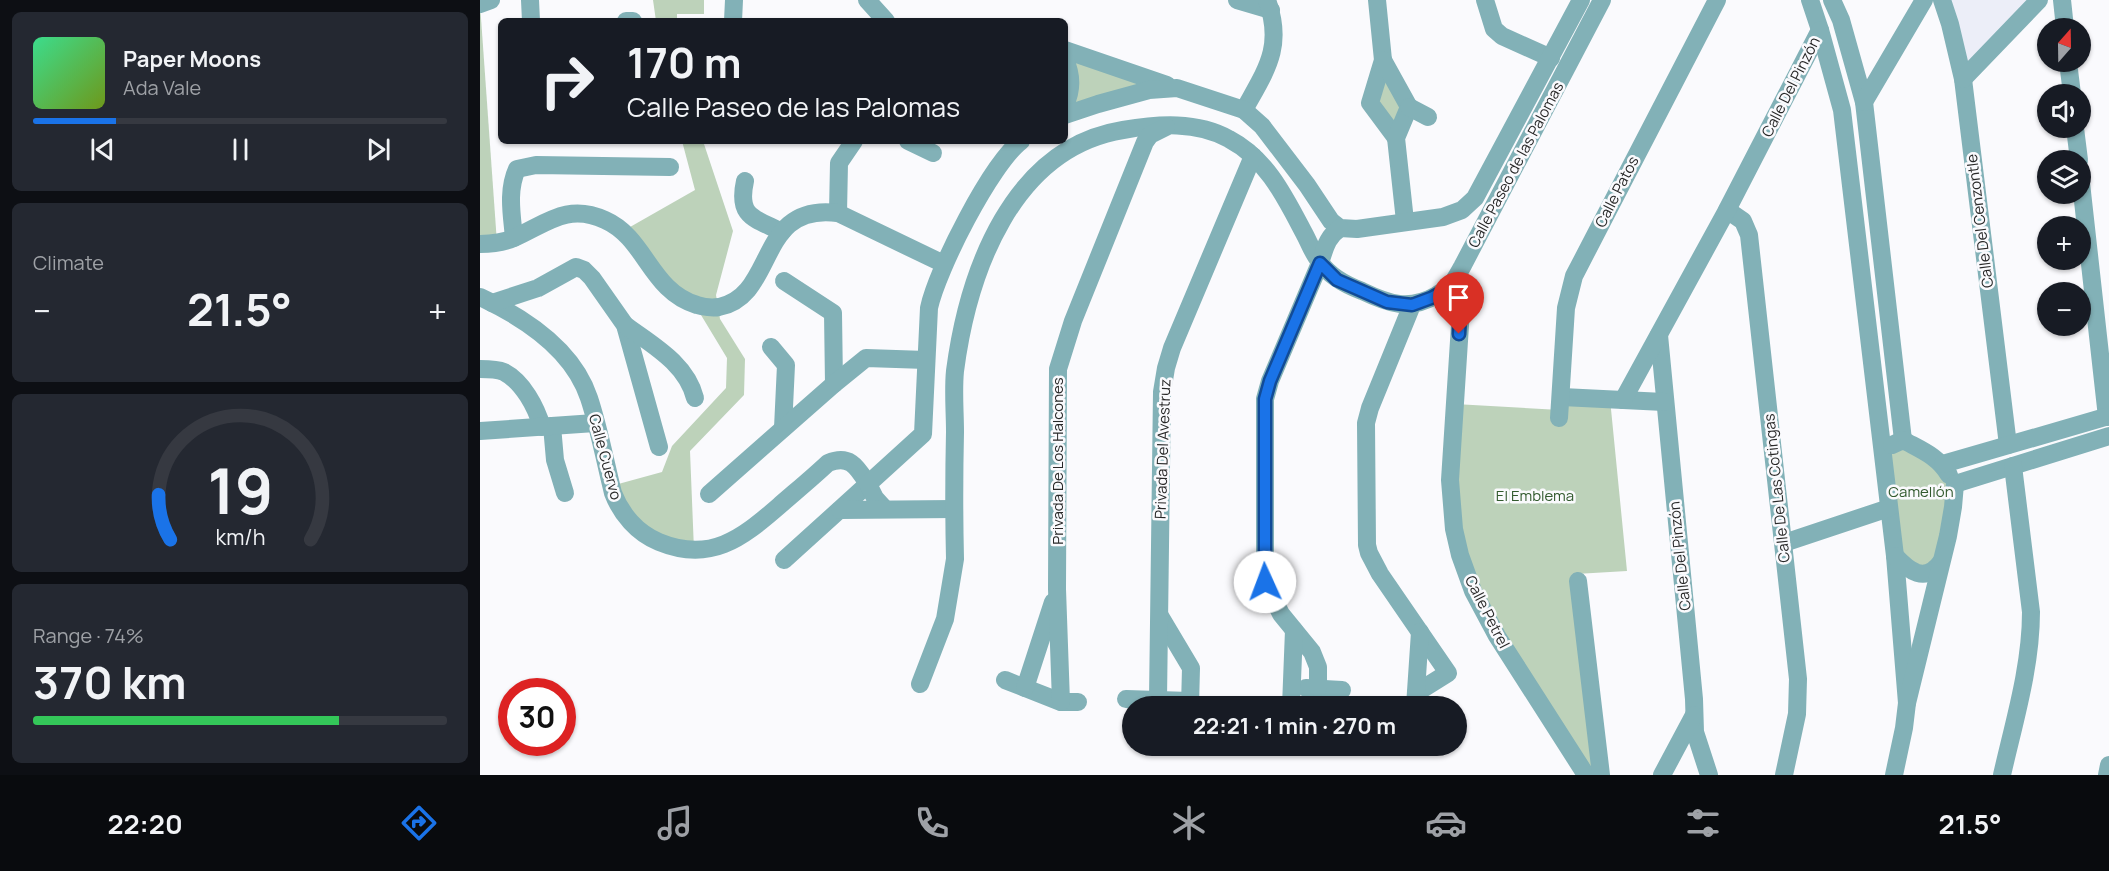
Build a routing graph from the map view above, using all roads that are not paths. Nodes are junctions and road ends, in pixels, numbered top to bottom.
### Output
1 (491, 0) edge
2 (530, 0) edge
3 (734, 0) edge
4 (867, 0) edge
5 (1237, 0) edge
6 (1377, 0) edge
7 (1485, 0) edge
8 (1581, 0) edge
9 (1602, 0) edge
10 (1717, 0) edge
11 (1810, 0) edge
12 (1833, 0) edge
13 (1923, 0) edge
14 (1942, 0) edge
15 (2039, 0) edge
16 (2062, 0) edge
17 (480, 4) edge
18 (1269, 5) edge
19 (531, 18) edge
20 (733, 18) edge
21 (883, 18) edge
22 (2064, 18) edge
23 (1820, 30) junction
24 (1068, 51) edge
25 (1551, 58) junction
26 (1383, 60) junction
27 (1068, 68) edge
28 (1964, 79) junction
29 (1178, 88) junction
30 (1200, 95) junction
31 (1068, 98) edge
32 (1864, 102) junction
33 (1244, 110) junction
34 (1068, 114) edge
35 (1406, 114) junction
36 (1428, 117) dead end
37 (1170, 126) junction
38 (1198, 127) junction
39 (1112, 132) junction
40 (1396, 138) junction
41 (853, 144) edge
42 (914, 144) edge
43 (1018, 144) edge
44 (933, 153) dead end
45 (1253, 156) junction
46 (670, 167) dead end
47 (1134, 168) junction
48 (745, 180) dead end
49 (2083, 204) edge
50 (1727, 210) junction
51 (838, 213) junction
52 (1405, 221) junction
53 (1340, 228) junction
54 (782, 232) junction
55 (514, 238) junction
56 (480, 244) edge
57 (1320, 263) junction
58 (944, 264) junction
59 (784, 281) dead end
60 (1449, 288) junction
61 (486, 300) edge
62 (1412, 305) junction
63 (929, 320) junction
64 (963, 324) junction
65 (625, 325) junction
66 (1659, 335) junction
67 (771, 347) dead end
68 (926, 360) junction
69 (480, 369) edge
70 (834, 384) junction
71 (1562, 397) junction
72 (695, 398) dead end
73 (1623, 400) junction
74 (1664, 402) junction
75 (2108, 416) edge
76 (1559, 418) dead end
77 (595, 423) junction
78 (547, 426) junction
79 (783, 428) junction
80 (480, 431) edge
81 (924, 434) junction
82 (2109, 436) edge
83 (1903, 440) junction
84 (955, 443) junction
85 (2008, 445) junction
86 (659, 447) dead end
87 (1883, 455) junction
88 (1943, 464) junction
89 (2013, 466) junction
90 (868, 484) junction
91 (1955, 484) junction
92 (565, 493) dead end
93 (709, 494) dead end
94 (954, 508) junction
95 (1889, 508) junction
96 (885, 509) junction
97 (840, 510) junction
98 (1784, 543) junction
99 (1895, 556) junction
100 (784, 560) dead end
101 (1941, 562) junction
102 (1578, 581) dead end
103 (1057, 589) junction
104 (1160, 616) junction
105 (1294, 630) junction
106 (1420, 632) junction
107 (1005, 680) dead end
108 (920, 684) dead end
109 (1292, 687) junction
110 (1025, 688) junction
111 (1318, 688) junction
112 (1342, 690) dead end
113 (1158, 696) edge
114 (1190, 696) edge
115 (1292, 696) edge
116 (1415, 696) edge
117 (1420, 696) edge
118 (1907, 703) junction
119 (1694, 716) junction
120 (2109, 765) edge
121 (1586, 775) edge
122 (1600, 775) edge
123 (1662, 775) edge
124 (1709, 775) edge
125 (1785, 775) edge
126 (1894, 775) edge
127 (2002, 775) edge
128 (2107, 775) edge

1 - 17 street
2 - 19 street
3 - 20 street
4 - 21 street
5 - 18 street
6 - 26 street
7 - 25 street
8 - 25 street, Calle Paseo de las Palomas
9 - 60 street, Calle Paseo de las Palomas
10 - 71 street, Calle Patos
11 - 23 street
12 - 32 street
13 - 32 street
14 - 28 street, Calle Del Cenzontle
15 - 28 street
16 - 22 street
18 - 33 street
23 - 50 street, Calle Del Pinzón
23 - 87 street
24 - 29 street
25 - 52 street, Calle Paseo de las Palomas
26 - 35 street
26 - 40 street
27 - 31 street
28 - 85 street, Calle Del Cenzontle
29 - 30 street
29 - 34 street
30 - 33 street
30 - 38 street
32 - 83 street
33 - 53 street
35 - 36 street
35 - 40 street
37 - 38 street
37 - 39 street
37 - 47 street, Privada De Los Halcones
38 - 45 street
39 - 47 street
39 - 64 street
40 - 52 street
41 - 51 street
42 - 44 street
43 - 58 street
45 - 57 street
45 - 104 street, Privada Del Avestruz
46 - 55 street
47 - 103 street, Privada De Los Halcones
48 - 54 street
49 - 75 street
50 - 66 street, Calle Del Pinzón
50 - 98 street, Calle De Las Cotingas
51 - 54 street
51 - 58 street
52 - 53 street, Calle Paseo de las Palomas
53 - 57 street
54 - 55 street
55 - 56 street
57 - 62 street
57 - 105 street
58 - 63 street
59 - 70 street
60 - 62 street
60 - 121 street, Calle Petrel
61 - 65 street
61 - 77 street, Calle Cuervo
62 - 106 street
63 - 64 street
63 - 68 street
64 - 84 street
65 - 72 street
65 - 86 street
66 - 73 street, Calle Del Pinzón
66 - 74 street, Calle Del Pinzón
67 - 79 street
68 - 70 street
68 - 81 street
69 - 78 street
70 - 79 street
71 - 73 street
71 - 76 street, Calle Patos
73 - 74 street
74 - 119 street, Calle Del Pinzón
75 - 85 street
77 - 78 street
77 - 90 street, Calle Cuervo
78 - 80 street
78 - 92 street
79 - 93 street
81 - 84 street
81 - 90 street
82 - 89 street
83 - 87 street
83 - 88 street
84 - 94 street
85 - 88 street
87 - 95 street
88 - 91 street
89 - 91 street
89 - 127 street
90 - 96 street
90 - 97 street
91 - 101 street
94 - 96 street
94 - 108 street
95 - 98 street
95 - 99 street
96 - 97 street
97 - 100 street
98 - 125 street, Calle De Las Cotingas
99 - 101 street
99 - 118 street
101 - 118 street
102 - 122 street
103 - 110 street, Privada De Los Halcones
103 - 110 street, Privada De Los Halcones
104 - 113 street, Privada Del Avestruz
104 - 114 street
105 - 109 street
105 - 111 street
106 - 116 street
106 - 117 street
107 - 110 street, Privada De Los Halcones
109 - 111 street
109 - 115 street
111 - 112 street
118 - 126 street
119 - 123 street
119 - 124 street, Calle Del Pinzón
120 - 128 street

